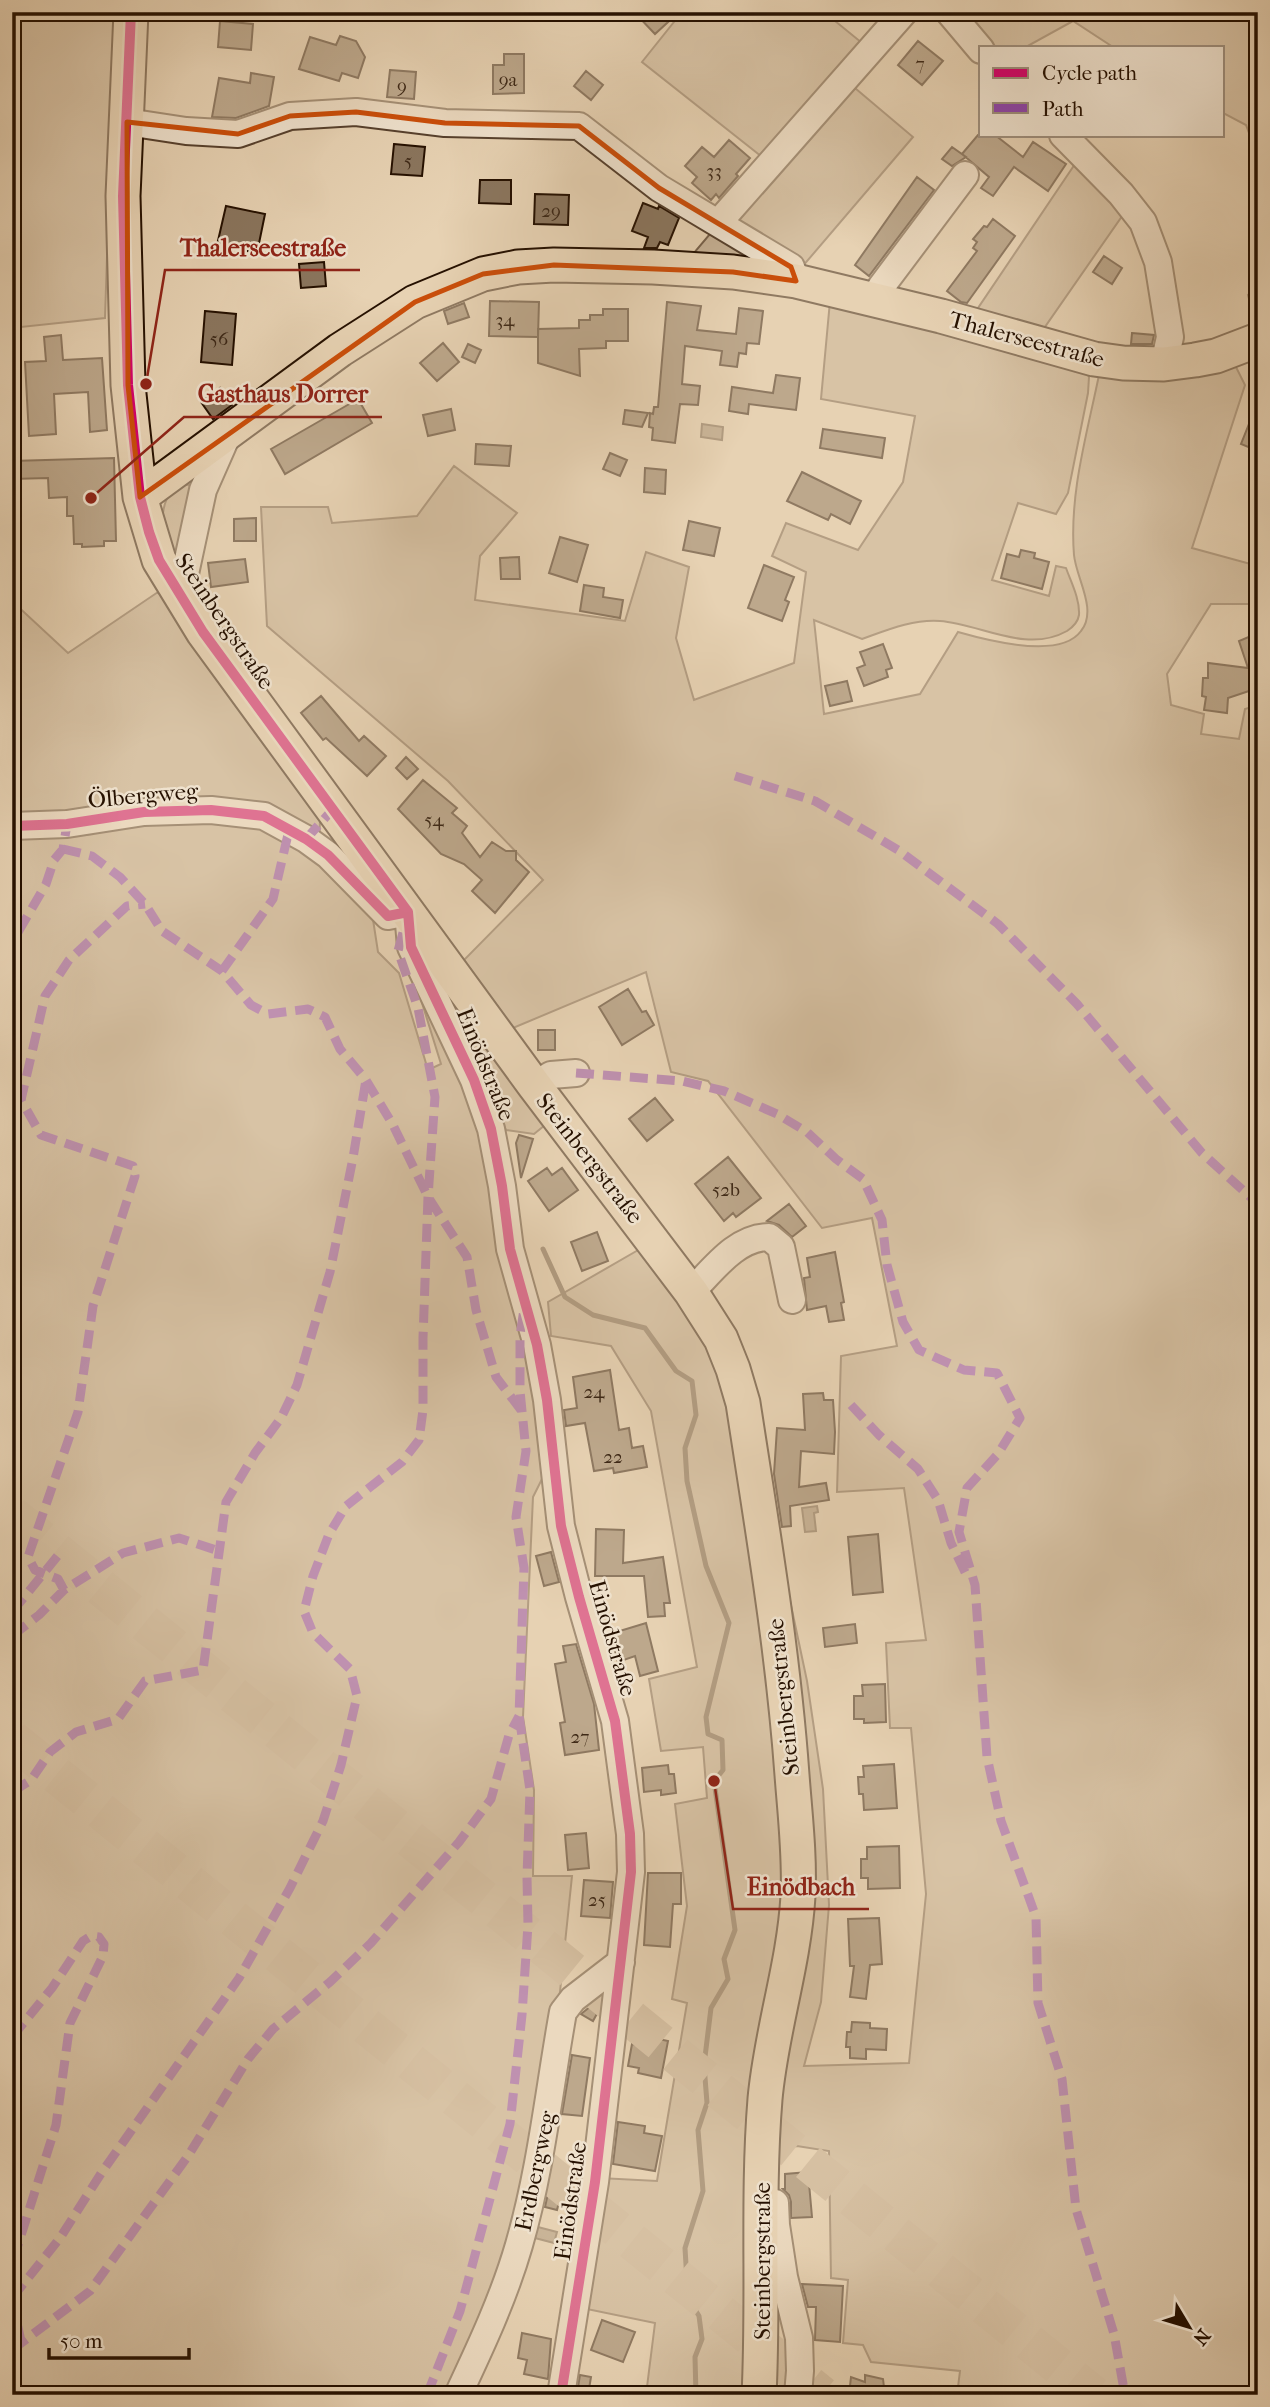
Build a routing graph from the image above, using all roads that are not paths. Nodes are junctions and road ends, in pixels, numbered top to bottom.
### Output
1 (131, 12) edge
2 (904, 12) edge
3 (949, 12) edge
4 (979, 48) edge
5 (127, 122) junction
6 (1064, 136) edge
7 (965, 175) dead end
8 (719, 222) junction
9 (796, 281) junction
10 (879, 300) junction
11 (1258, 340) edge
12 (1164, 364) junction
13 (230, 429) junction
14 (141, 497) junction
15 (180, 597) junction
16 (12, 826) edge
17 (408, 912) junction
18 (576, 1073) dead end
19 (534, 1085) junction
20 (691, 1292) junction
21 (792, 1300) dead end
22 (621, 1962) junction
23 (761, 2196) junction
24 (458, 2395) edge
25 (561, 2395) edge
26 (759, 2395) edge
27 (798, 2395) edge

1 - 5 main road, Steinbergstraße
2 - 8 street
3 - 4 street
5 - 8 street
5 - 14 main road, Steinbergstraße
6 - 12 street
7 - 10 street
8 - 9 street
9 - 10 main road, Thalerseestraße
9 - 13 main road, Thalerseestraße
10 - 12 main road, Thalerseestraße
11 - 12 main road, Thalerseestraße
13 - 14 main road, Thalerseestraße
13 - 15 street
14 - 15 main road, Steinbergstraße
15 - 17 main road, Steinbergstraße
16 - 17 street, Ölbergweg
17 - 19 main road, Steinbergstraße
17 - 22 street, Einödstraße
18 - 19 street
19 - 20 main road, Steinbergstraße
20 - 21 street
20 - 23 main road, Steinbergstraße
22 - 24 street, Erdbergweg
22 - 25 street, Einödstraße
23 - 26 main road, Steinbergstraße
23 - 27 street

